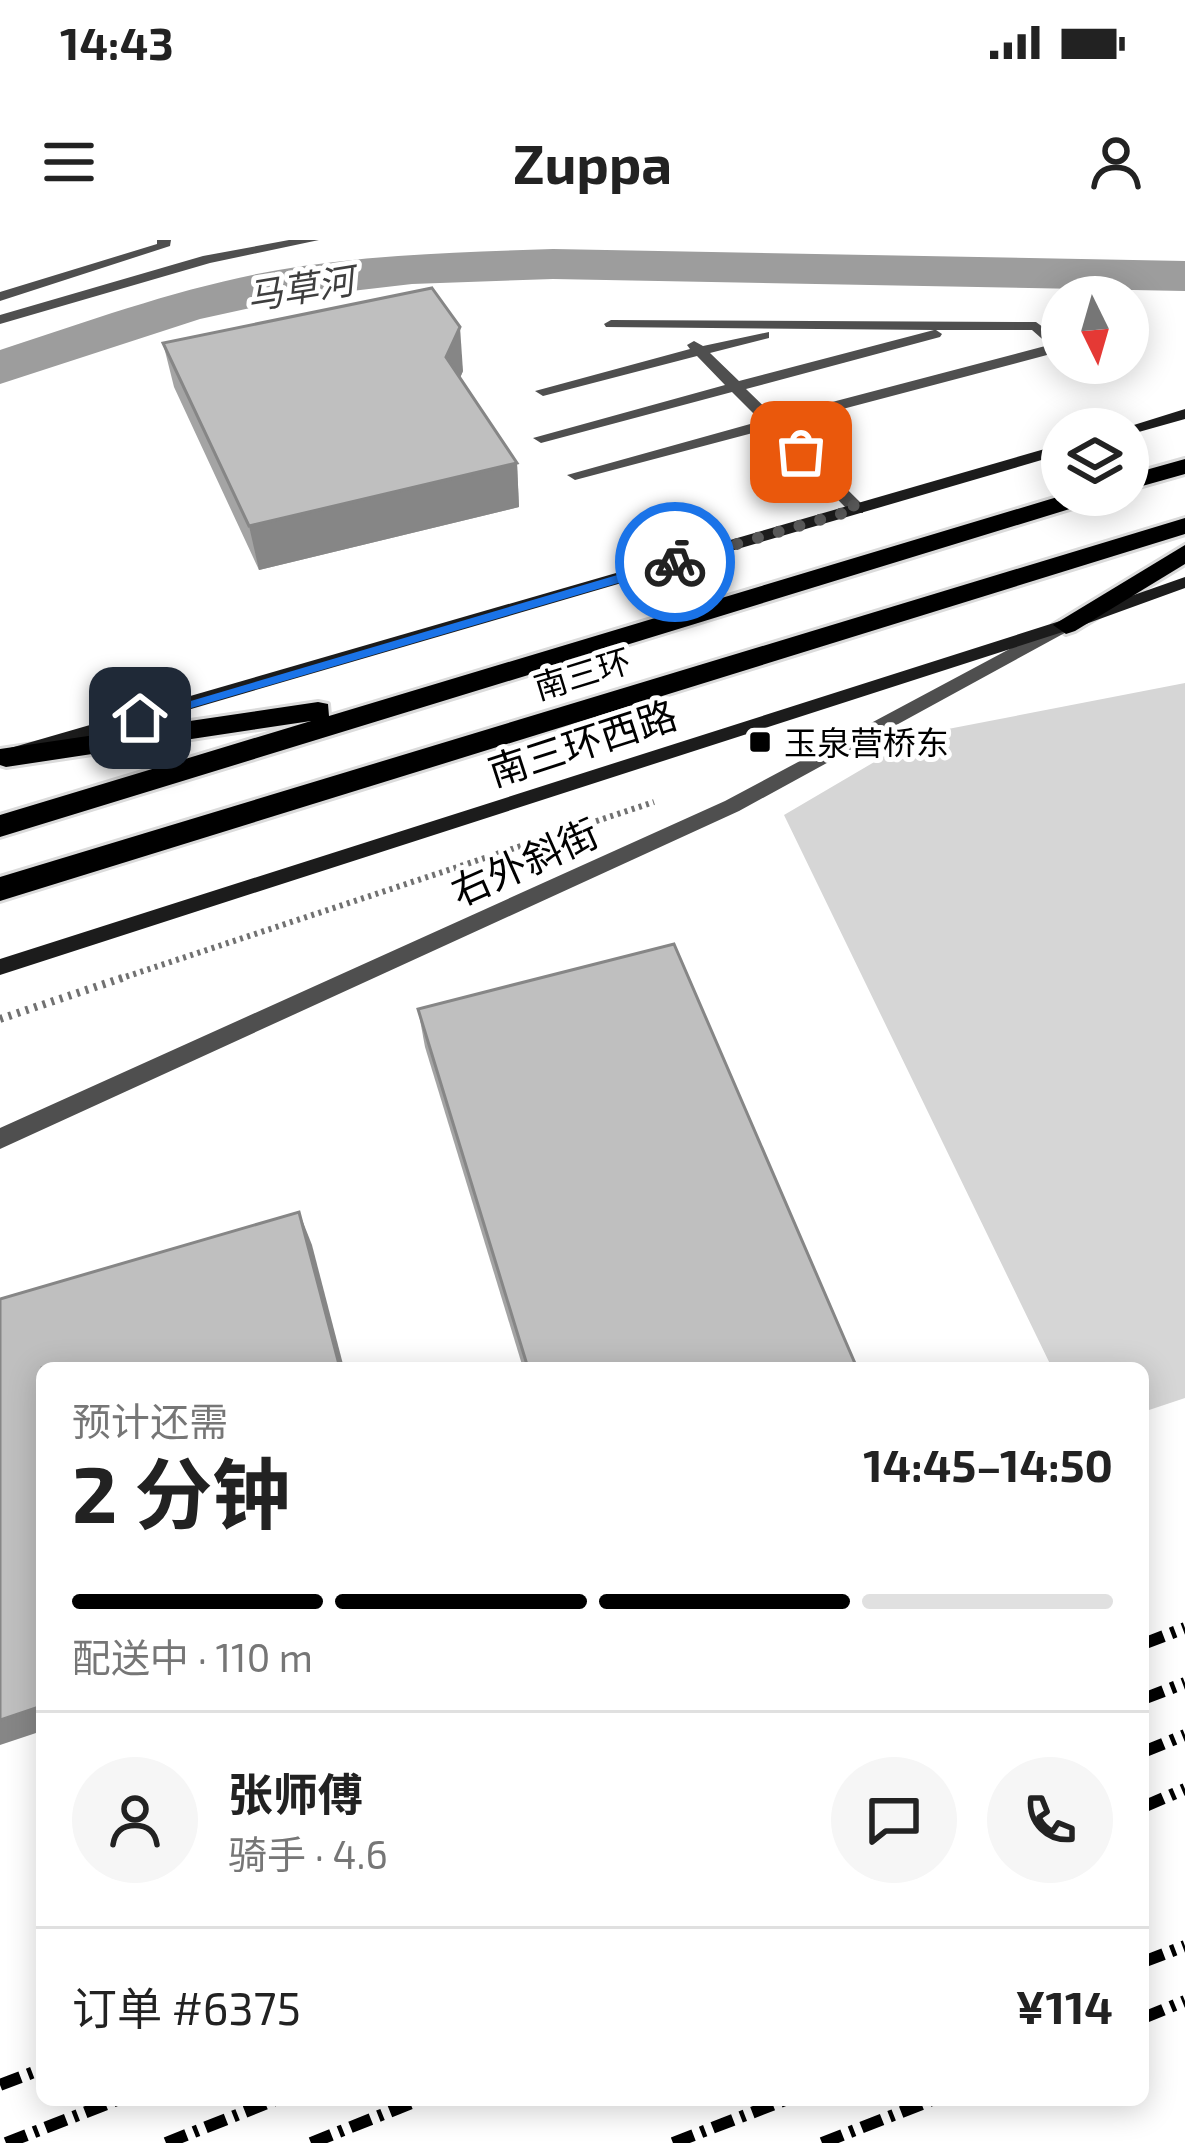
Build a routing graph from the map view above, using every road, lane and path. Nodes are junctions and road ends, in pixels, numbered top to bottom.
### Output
1 (164, 240) edge
2 (312, 240) edge
3 (0, 297) edge
4 (0, 320) edge
5 (611, 324) dead end
6 (674, 325) junction
7 (801, 325) junction
8 (967, 326) junction
9 (700, 351) junction
10 (735, 387) junction
11 (543, 391) dead end
12 (1185, 414) edge
13 (772, 424) junction
14 (1149, 424) edge
15 (541, 438) dead end
16 (1041, 455) edge
17 (1185, 466) edge
18 (575, 476) dead end
19 (1149, 477) edge
20 (857, 509) junction
21 (1041, 510) edge
22 (1185, 526) edge
23 (1185, 554) edge
24 (1185, 582) edge
25 (1066, 625) junction
26 (440, 694) junction
27 (3, 758) edge
28 (660, 800) dead end
29 (0, 826) edge
30 (0, 889) edge
31 (0, 967) edge
32 (0, 1018) edge
33 (0, 1138) edge

1 - 3 street
2 - 4 street
5 - 6 street
6 - 7 street
6 - 9 street
7 - 8 street
7 - 9 street
8 - 10 street
8 - 13 street
9 - 10 street
9 - 11 street
10 - 13 street
10 - 15 street
12 - 14 street
13 - 18 street
13 - 20 street
16 - 20 street
17 - 19 highway
20 - 27 street
21 - 26 highway, 南三环
22 - 30 highway, 南三环
23 - 25 highway
24 - 25 street, 南三环西路
25 - 31 street, 南三环西路
25 - 33 street, 右外斜街
26 - 27 highway
26 - 29 highway, 南三环
28 - 32 path

